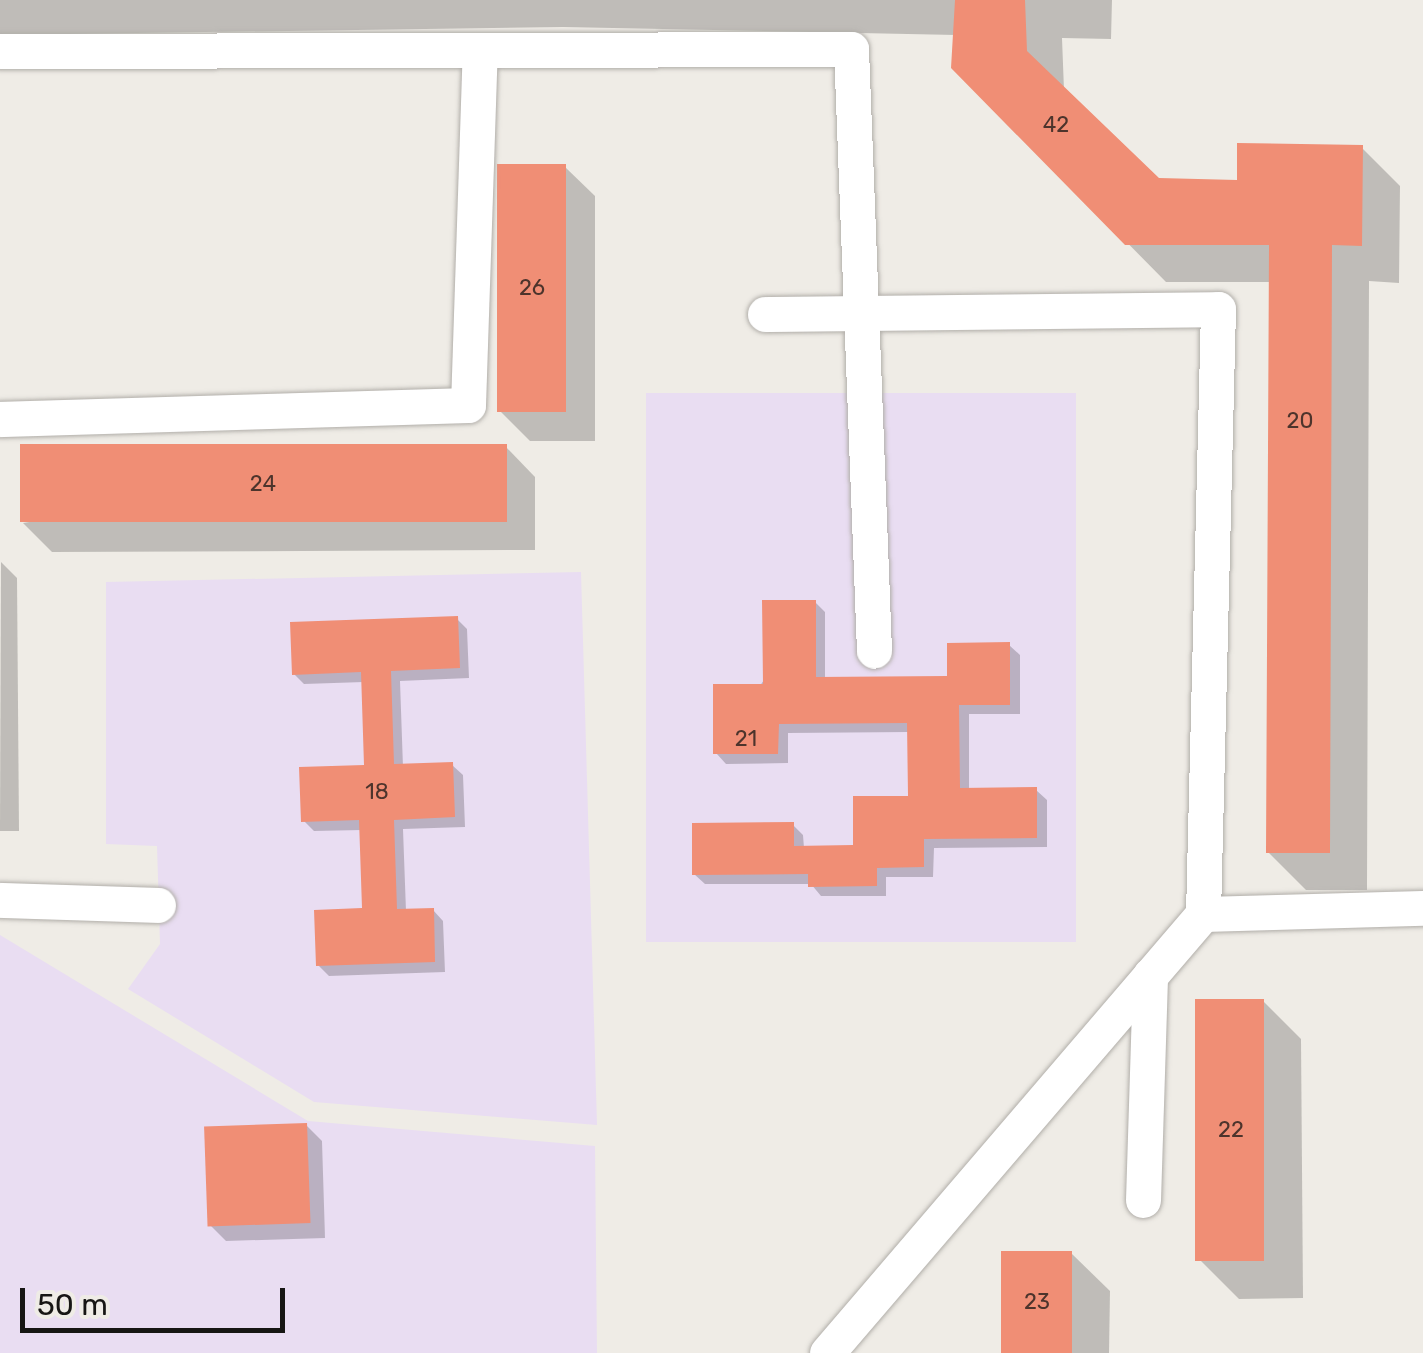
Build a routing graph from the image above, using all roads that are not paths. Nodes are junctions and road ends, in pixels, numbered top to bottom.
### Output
1 (480, 50) junction
2 (0, 51) edge
3 (862, 313) junction
4 (765, 314) dead end
5 (0, 419) edge
6 (874, 652) dead end
7 (0, 900) edge
8 (158, 905) dead end
9 (1423, 908) edge
10 (1203, 914) junction
11 (1150, 975) junction
12 (1143, 1200) dead end
13 (827, 1353) edge

1 - 2 lane
1 - 3 lane
1 - 5 lane
3 - 4 lane
3 - 6 lane
3 - 10 lane
7 - 8 lane
9 - 10 lane
10 - 11 lane
11 - 12 lane
11 - 13 lane

